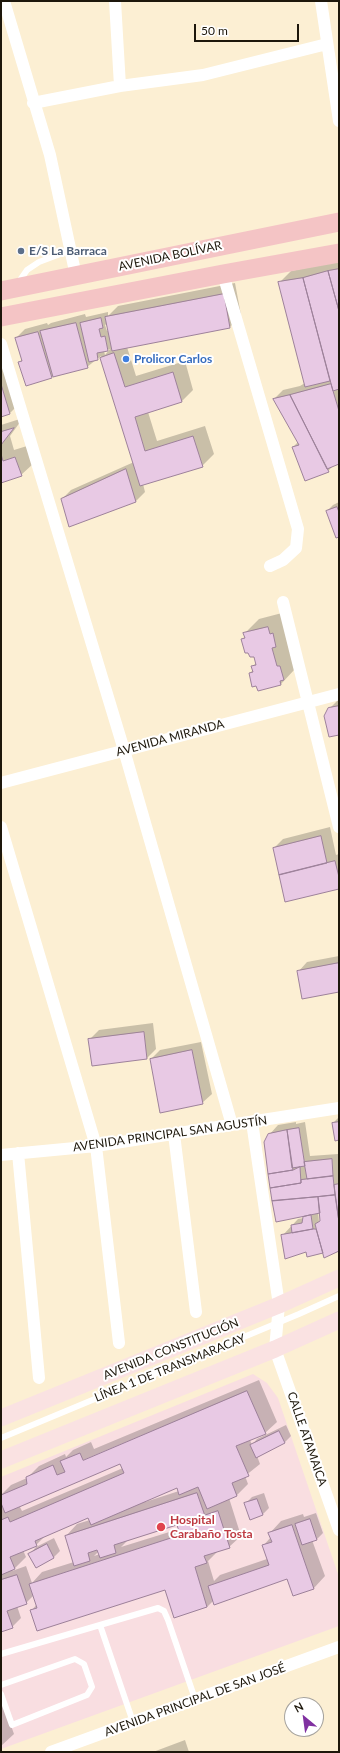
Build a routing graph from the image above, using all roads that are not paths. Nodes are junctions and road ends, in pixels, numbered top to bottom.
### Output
1 (4, 1) edge
2 (115, 1) edge
3 (321, 1) edge
4 (327, 44) junction
5 (120, 86) junction
6 (33, 103) junction
7 (339, 121) edge
8 (339, 222) edge
9 (71, 250) junction
10 (339, 253) edge
11 (223, 274) junction
12 (76, 276) junction
13 (8, 290) edge
14 (1, 317) edge
15 (1, 344) edge
16 (270, 566) dead end
17 (283, 602) dead end
18 (339, 694) edge
19 (307, 701) junction
20 (124, 750) junction
21 (1, 783) edge
22 (1, 827) edge
23 (339, 828) edge
24 (339, 1108) edge
25 (252, 1122) junction
26 (232, 1125) junction
27 (174, 1134) junction
28 (96, 1146) junction
29 (18, 1153) junction
30 (1, 1155) edge
31 (339, 1278) edge
32 (339, 1296) edge
33 (279, 1305) junction
34 (196, 1312) dead end
35 (339, 1320) edge
36 (278, 1324) junction
37 (119, 1343) dead end
38 (275, 1349) junction
39 (39, 1378) dead end
40 (1, 1418) edge
41 (1, 1438) edge
42 (1, 1460) edge
43 (339, 1530) edge
44 (100, 1625) junction
45 (339, 1647) edge
46 (1, 1654) edge
47 (1, 1685) edge
48 (1, 1694) edge
49 (195, 1700) junction
50 (133, 1722) junction
51 (51, 1752) edge

1 - 6 street
2 - 5 street
3 - 4 street
4 - 5 street
4 - 7 street
5 - 6 street
6 - 9 street
8 - 12 main road, AVENIDA BOLÍVAR
9 - 12 street
9 - 13 lane
10 - 11 main road
11 - 14 main road
11 - 16 street
12 - 13 main road, AVENIDA BOLÍVAR
15 - 20 street
17 - 19 street
18 - 19 street, AVENIDA MIRANDA
19 - 20 street, AVENIDA MIRANDA
19 - 23 street
20 - 21 street, AVENIDA MIRANDA
20 - 26 street
22 - 28 street
24 - 25 street, AVENIDA PRINCIPAL SAN AGUSTÍN
25 - 26 street, AVENIDA PRINCIPAL SAN AGUSTÍN
25 - 33 street
26 - 27 street, AVENIDA PRINCIPAL SAN AGUSTÍN
27 - 28 street, AVENIDA PRINCIPAL SAN AGUSTÍN
27 - 34 street
28 - 29 street, AVENIDA PRINCIPAL SAN AGUSTÍN
28 - 37 street
29 - 30 street, AVENIDA PRINCIPAL SAN AGUSTÍN
29 - 39 street
31 - 33 street, AVENIDA CONSTITUCIÓN
32 - 36 lane, LÍNEA 1 DE TRANSMARACAY
33 - 36 street
33 - 40 street, AVENIDA CONSTITUCIÓN
35 - 38 street
36 - 38 street
36 - 41 lane, LÍNEA 1 DE TRANSMARACAY
38 - 42 street
38 - 43 street, CALLE ATAMAICA
44 - 46 lane
44 - 49 lane
44 - 50 lane
45 - 49 street, AVENIDA PRINCIPAL DE SAN JOSÉ
47 - 48 lane
49 - 50 street, AVENIDA PRINCIPAL DE SAN JOSÉ
50 - 51 street, AVENIDA PRINCIPAL DE SAN JOSÉ

